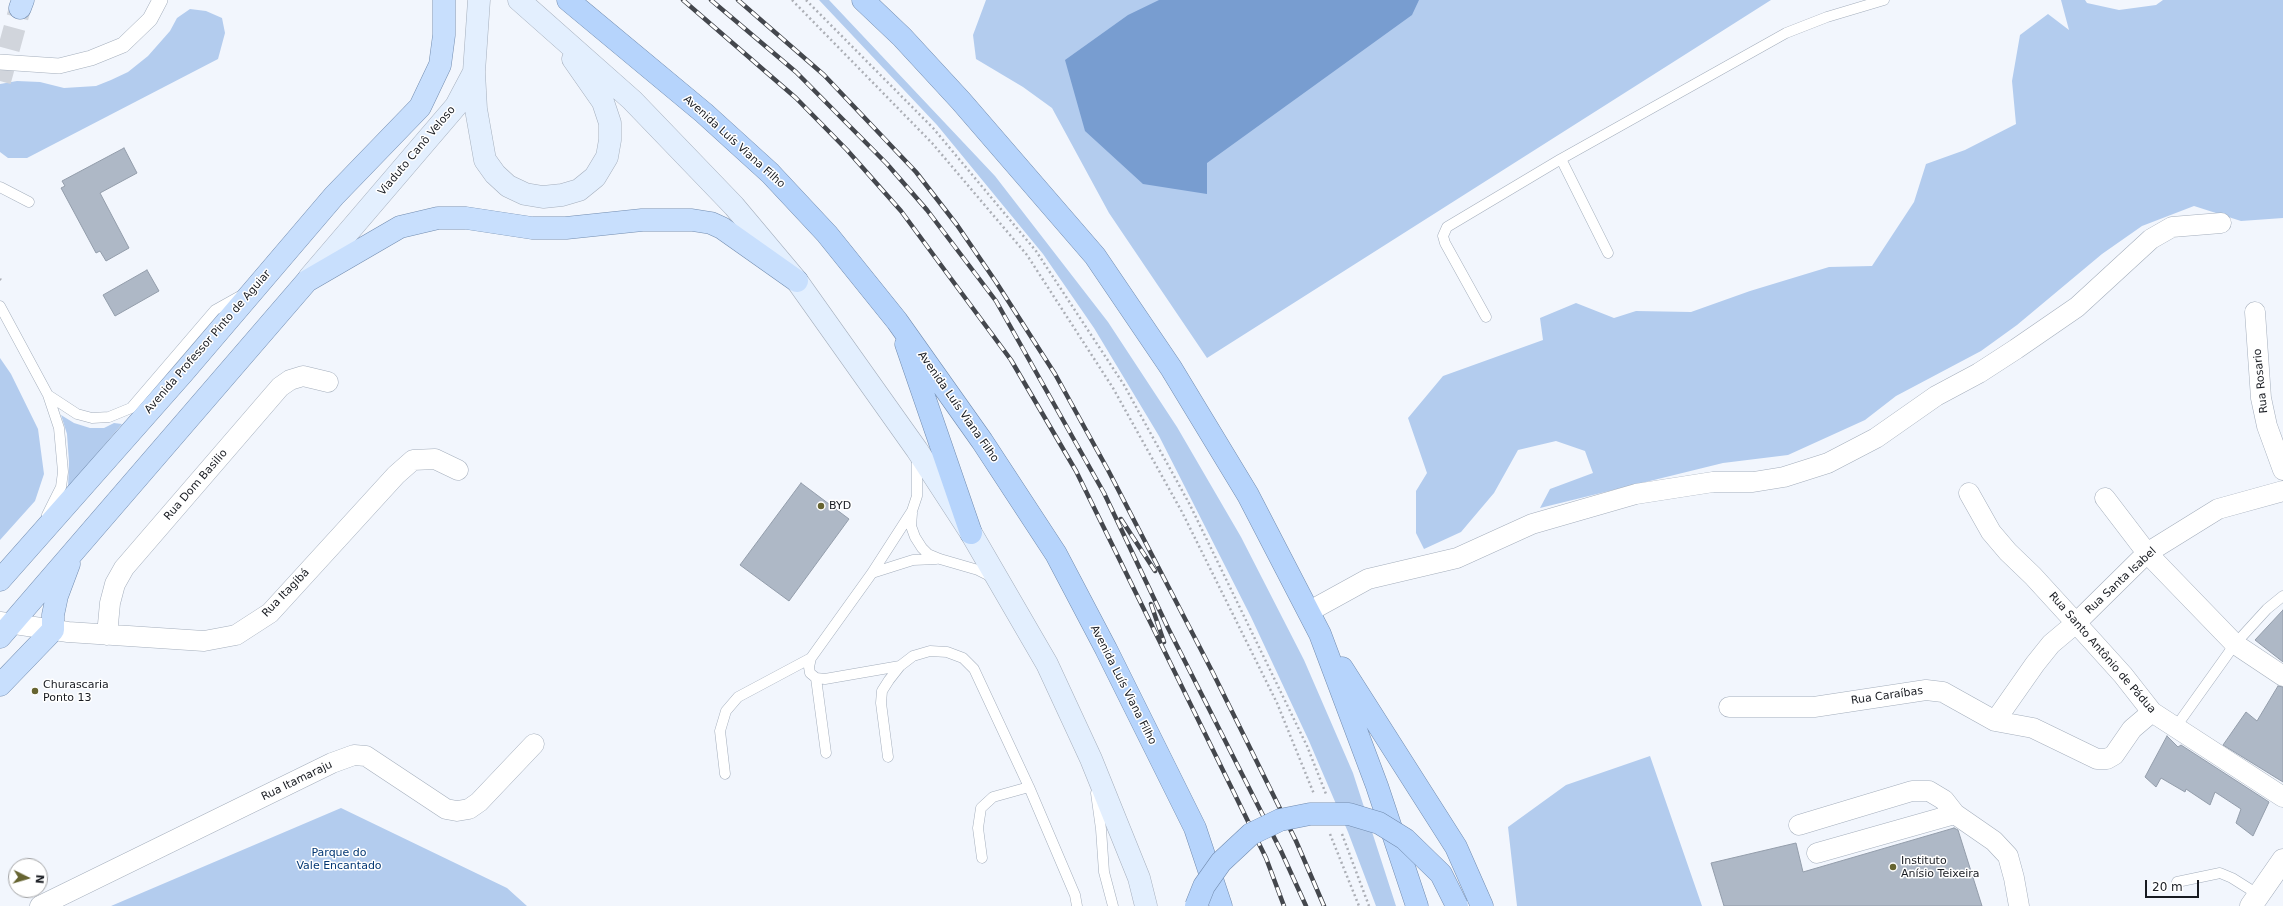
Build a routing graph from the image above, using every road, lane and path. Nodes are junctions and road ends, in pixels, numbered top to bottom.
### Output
1 (160, 0) edge
2 (444, 0) edge
3 (519, 0) edge
4 (568, 0) edge
5 (792, 0) edge
6 (806, 0) edge
7 (863, 0) edge
8 (1884, 0) edge
9 (479, 4) edge
10 (554, 32) junction
11 (0, 62) edge
12 (474, 72) junction
13 (1561, 159) junction
14 (0, 187) edge
15 (28, 202) dead end
16 (2221, 222) dead end
17 (1608, 253) dead end
18 (797, 280) junction
19 (307, 281) junction
20 (256, 288) junction
21 (0, 306) edge
22 (2255, 312) dead end
23 (1486, 317) dead end
24 (897, 320) junction
25 (328, 382) dead end
26 (48, 394) junction
27 (917, 450) junction
28 (458, 470) dead end
29 (2283, 470) edge
30 (2283, 491) edge
31 (1969, 494) dead end
32 (2105, 498) dead end
33 (912, 511) junction
34 (971, 533) junction
35 (74, 551) junction
36 (24, 553) junction
37 (2147, 553) junction
38 (940, 559) junction
39 (872, 573) junction
40 (0, 580) edge
41 (999, 580) junction
42 (2283, 596) edge
43 (1308, 612) junction
44 (2076, 623) junction
45 (4, 628) edge
46 (53, 630) junction
47 (107, 634) junction
48 (1320, 634) junction
49 (2235, 644) junction
50 (810, 658) junction
51 (900, 666) junction
52 (2283, 676) edge
53 (816, 678) junction
54 (0, 685) edge
55 (1729, 707) dead end
56 (2152, 712) junction
57 (1995, 721) junction
58 (2175, 728) junction
59 (534, 744) dead end
60 (826, 753) dead end
61 (888, 758) dead end
62 (1091, 759) junction
63 (725, 774) dead end
64 (1029, 787) junction
65 (1326, 795) dead end
66 (2283, 797) edge
67 (1315, 798) dead end
68 (1955, 814) junction
69 (1799, 825) dead end
70 (1327, 826) dead end
71 (1340, 830) dead end
72 (1817, 853) dead end
73 (982, 858) dead end
74 (2283, 860) edge
75 (2177, 882) dead end
76 (2255, 900) edge
77 (40, 906) edge
78 (1077, 906) edge
79 (1113, 906) edge
80 (1146, 906) edge
81 (1196, 906) edge
82 (1221, 906) edge
83 (1359, 906) edge
84 (1369, 906) edge
85 (1417, 906) edge
86 (1457, 906) edge
87 (1482, 906) edge
88 (2019, 906) edge

1 - 11 street
2 - 20 main road, Avenida Professor Pinto de Aguiar
3 - 10 main road
4 - 24 highway, Avenida Luís Viana Filho
5 - 67 path
6 - 65 path
7 - 43 highway
8 - 13 lane
9 - 12 main road, Viaduto Canô Veloso
10 - 12 main road
10 - 18 main road
12 - 19 main road, Viaduto Canô Veloso
13 - 17 lane
13 - 23 lane
14 - 15 lane
16 - 43 street
18 - 19 main road
18 - 27 main road
19 - 35 main road
20 - 26 lane
20 - 36 main road, Avenida Professor Pinto de Aguiar
21 - 26 lane
22 - 29 street, Rua Rosario
24 - 34 highway
24 - 82 highway, Avenida Luís Viana Filho
25 - 47 street, Rua Dom Basilio
26 - 36 lane
27 - 33 lane
27 - 34 main road
28 - 47 street, Rua Itagibá
30 - 37 street, Rua Santa Isabel
31 - 44 street, Rua Santo Antônio de Pádua
32 - 37 street
33 - 38 lane
33 - 39 lane
34 - 41 main road
35 - 45 main road
35 - 46 main road
36 - 40 main road, Avenida Professor Pinto de Aguiar
37 - 44 street, Rua Santa Isabel
37 - 49 street
38 - 39 lane
38 - 41 lane
39 - 50 lane
41 - 62 main road
42 - 49 lane
43 - 48 highway
44 - 56 street, Rua Santo Antônio de Pádua
44 - 57 street, Rua Santa Isabel
45 - 46 street, Rua Itagibá
46 - 47 street, Rua Itagibá
46 - 54 main road
48 - 85 highway
48 - 87 highway
49 - 52 street
49 - 58 lane
50 - 53 lane
50 - 63 lane
51 - 53 lane
51 - 61 lane
51 - 64 lane
53 - 60 lane
55 - 57 street, Rua Caraíbas
56 - 57 street, Rua Caraíbas
56 - 58 street, Rua Santo Antônio de Pádua
58 - 66 street, Rua Santo Antônio de Pádua
59 - 77 street, Rua Itamaraju
62 - 79 lane
62 - 80 main road
64 - 73 lane
64 - 78 lane
68 - 69 street
68 - 72 street
68 - 88 street
70 - 83 path
71 - 84 path
74 - 76 street
75 - 76 lane
81 - 86 highway, bridge

